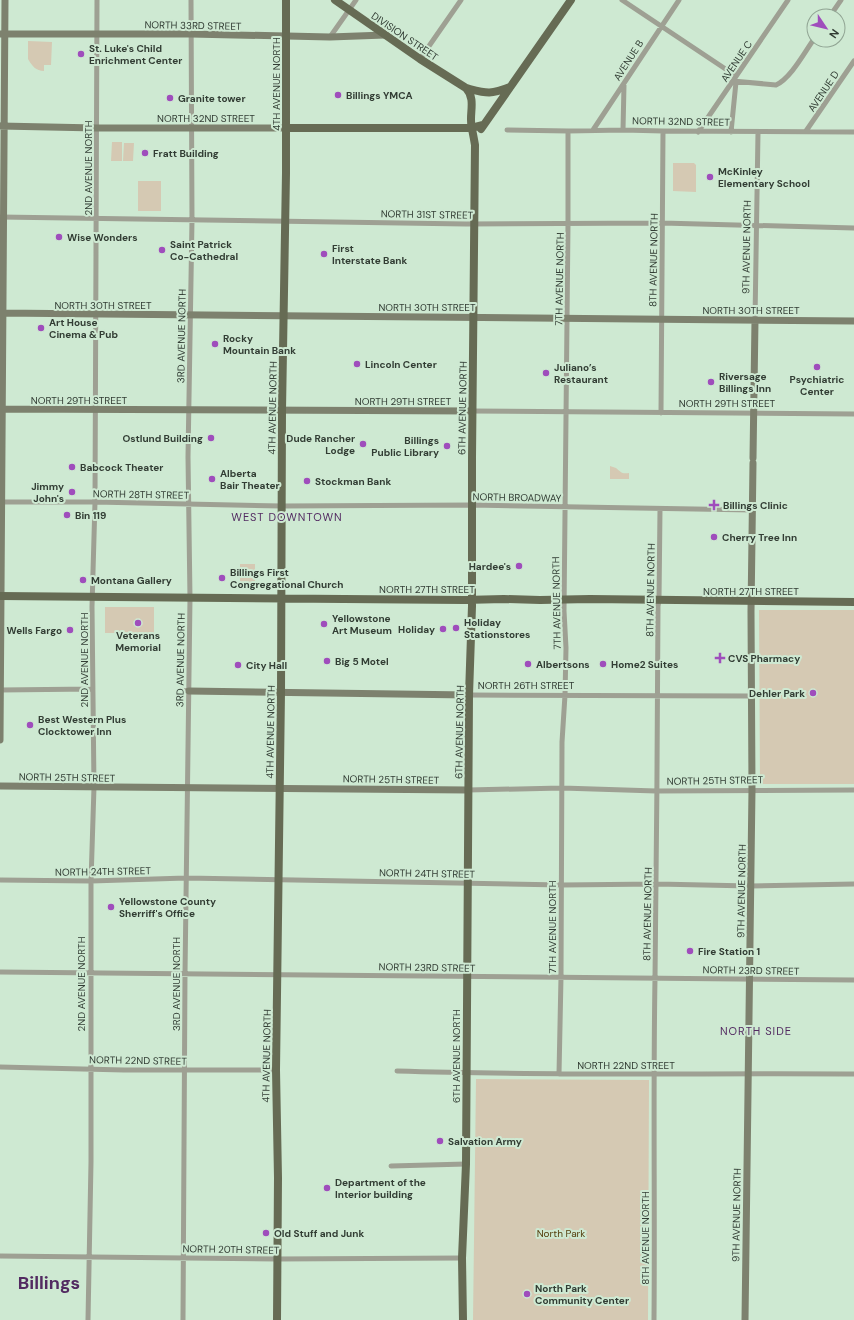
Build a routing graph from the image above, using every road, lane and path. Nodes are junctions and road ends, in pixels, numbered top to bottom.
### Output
1 (5, 0) edge
2 (97, 0) edge
3 (191, 0) edge
4 (286, 0) edge
5 (335, 0) edge
6 (356, 0) edge
7 (461, 0) edge
8 (571, 0) edge
9 (622, 0) edge
10 (679, 0) edge
11 (788, 0) edge
12 (349, 10) junction
13 (661, 27) junction
14 (3, 34) edge
15 (97, 34) junction
16 (191, 34) junction
17 (385, 35) junction
18 (286, 36) junction
19 (330, 37) junction
20 (808, 48) edge
21 (420, 59) junction
22 (854, 61) edge
23 (735, 80) junction
24 (624, 84) junction
25 (510, 86) junction
26 (466, 88) junction
27 (483, 125) junction
28 (2, 126) edge
29 (97, 128) junction
30 (192, 128) junction
31 (286, 128) junction
32 (472, 128) junction
33 (507, 130) dead end
34 (593, 130) junction
35 (623, 130) junction
36 (568, 131) junction
37 (663, 131) junction
38 (806, 131) junction
39 (698, 132) junction
40 (731, 132) junction
41 (758, 132) junction
42 (854, 132) edge
43 (475, 145) junction
44 (2, 217) edge
45 (97, 219) junction
46 (192, 220) junction
47 (284, 221) junction
48 (568, 223) junction
49 (662, 223) junction
50 (475, 224) junction
51 (756, 226) junction
52 (854, 228) edge
53 (1, 313) edge
54 (96, 314) junction
55 (190, 315) junction
56 (283, 316) junction
57 (473, 318) junction
58 (567, 318) junction
59 (661, 319) junction
60 (755, 320) junction
61 (854, 321) edge
62 (1, 409) edge
63 (96, 410) junction
64 (188, 410) junction
65 (282, 410) junction
66 (472, 411) junction
67 (566, 412) junction
68 (661, 413) junction
69 (754, 414) junction
70 (854, 414) edge
71 (1, 502) edge
72 (95, 502) junction
73 (188, 504) junction
74 (472, 505) junction
75 (282, 506) junction
76 (566, 507) junction
77 (660, 508) junction
78 (752, 510) junction
79 (1, 596) edge
80 (93, 596) junction
81 (190, 598) junction
82 (281, 598) junction
83 (472, 600) junction
84 (564, 600) junction
85 (659, 600) junction
86 (752, 601) junction
87 (854, 602) edge
88 (0, 690) edge
89 (93, 690) junction
90 (179, 690) dead end
91 (189, 691) junction
92 (281, 692) junction
93 (469, 695) junction
94 (565, 695) junction
95 (657, 696) junction
96 (752, 696) junction
97 (0, 740) edge
98 (0, 786) edge
99 (94, 787) junction
100 (188, 788) junction
101 (280, 788) junction
102 (562, 788) junction
103 (752, 789) junction
104 (468, 790) junction
105 (854, 790) edge
106 (656, 791) junction
107 (186, 878) junction
108 (0, 880) edge
109 (279, 880) junction
110 (91, 881) junction
111 (468, 883) junction
112 (657, 884) junction
113 (854, 884) edge
114 (562, 885) junction
115 (750, 886) junction
116 (0, 972) edge
117 (91, 973) junction
118 (185, 974) junction
119 (277, 974) junction
120 (467, 976) junction
121 (561, 977) junction
122 (655, 978) junction
123 (750, 979) junction
124 (854, 980) edge
125 (0, 1067) edge
126 (90, 1068) junction
127 (185, 1070) junction
128 (276, 1070) junction
129 (397, 1071) dead end
130 (466, 1073) junction
131 (654, 1073) junction
132 (749, 1073) junction
133 (559, 1074) junction
134 (854, 1074) edge
135 (466, 1164) junction
136 (391, 1166) dead end
137 (0, 1256) edge
138 (89, 1258) junction
139 (183, 1258) junction
140 (462, 1258) junction
141 (277, 1259) junction
142 (88, 1320) edge
143 (183, 1320) edge
144 (277, 1320) edge
145 (462, 1320) edge
146 (654, 1320) edge
147 (745, 1320) edge

1 - 14 street
2 - 15 street, 2ND AVENUE NORTH
3 - 16 street, 3RD AVENUE NORTH
4 - 18 main road, 4TH AVENUE NORTH
5 - 12 main road, DIVISION STREET
6 - 12 street
7 - 21 street
8 - 25 main road, 6TH AVENUE NORTH
9 - 13 street
10 - 13 street, AVENUE B
11 - 23 street, AVENUE C
12 - 17 main road, DIVISION STREET
12 - 19 street
13 - 23 street
13 - 24 street, AVENUE B
14 - 15 street, NORTH 33RD STREET
14 - 28 street
15 - 16 street, NORTH 33RD STREET
15 - 29 street, 2ND AVENUE NORTH
16 - 18 street, NORTH 33RD STREET
16 - 30 street, 3RD AVENUE NORTH
17 - 19 street, NORTH 33RD STREET
17 - 21 main road, DIVISION STREET
18 - 19 street, NORTH 33RD STREET
18 - 31 main road, 4TH AVENUE NORTH
20 - 23 street
21 - 26 main road, DIVISION STREET
22 - 38 street, AVENUE D
23 - 39 street, AVENUE C
23 - 40 street
24 - 34 street, AVENUE B
24 - 35 street
25 - 26 main road, DIVISION STREET
25 - 27 main road, 6TH AVENUE NORTH
26 - 32 main road, 6TH AVENUE NORTH
27 - 32 main road, NORTH 32ND STREET
27 - 43 main road, 6TH AVENUE NORTH
28 - 29 street, NORTH 32ND STREET
28 - 44 street
29 - 30 street, NORTH 32ND STREET
29 - 45 street, 2ND AVENUE NORTH
30 - 31 street, NORTH 32ND STREET
30 - 46 street, 3RD AVENUE NORTH
31 - 32 main road, NORTH 32ND STREET
31 - 47 main road, 4TH AVENUE NORTH
32 - 43 main road, 6TH AVENUE NORTH
33 - 36 street, NORTH 32ND STREET
34 - 35 street, NORTH 32ND STREET
34 - 36 street, NORTH 32ND STREET
35 - 37 street, NORTH 32ND STREET
36 - 48 street, 7TH AVENUE NORTH
37 - 39 street, NORTH 32ND STREET
37 - 49 street, 8TH AVENUE NORTH
38 - 41 street, NORTH 32ND STREET
38 - 42 street, NORTH 32ND STREET
39 - 40 street, NORTH 32ND STREET
40 - 41 street, NORTH 32ND STREET
41 - 51 street, 9TH AVENUE NORTH
43 - 50 main road, 6TH AVENUE NORTH
44 - 45 street, NORTH 31ST STREET
44 - 53 street
45 - 46 street, NORTH 31ST STREET
45 - 54 street, 2ND AVENUE NORTH
46 - 47 street, NORTH 31ST STREET
46 - 55 street, 3RD AVENUE NORTH
47 - 50 street, NORTH 31ST STREET
47 - 56 main road, 4TH AVENUE NORTH
48 - 49 street, NORTH 31ST STREET
48 - 50 street, NORTH 31ST STREET
48 - 58 street, 7TH AVENUE NORTH
49 - 51 street, NORTH 31ST STREET
49 - 59 street, 8TH AVENUE NORTH
50 - 57 main road, 6TH AVENUE NORTH
51 - 52 street, NORTH 31ST STREET
51 - 60 street, 9TH AVENUE NORTH
53 - 54 street, NORTH 30TH STREET
53 - 62 street
54 - 55 street, NORTH 30TH STREET
54 - 63 street, 2ND AVENUE NORTH
55 - 56 street, NORTH 30TH STREET
55 - 64 street, 3RD AVENUE NORTH
56 - 57 street, NORTH 30TH STREET
56 - 65 main road, 4TH AVENUE NORTH
57 - 58 street, NORTH 30TH STREET
57 - 66 main road, 6TH AVENUE NORTH
58 - 59 street, NORTH 30TH STREET
58 - 67 street, 7TH AVENUE NORTH
59 - 60 street, NORTH 30TH STREET
59 - 68 street, 8TH AVENUE NORTH
60 - 61 street, NORTH 30TH STREET
60 - 69 street, 9TH AVENUE NORTH
62 - 63 street, NORTH 29TH STREET
62 - 71 street
63 - 64 street, NORTH 29TH STREET
63 - 72 street, 2ND AVENUE NORTH
64 - 65 street, NORTH 29TH STREET
64 - 73 street, 3RD AVENUE NORTH
65 - 66 street, NORTH 29TH STREET
65 - 75 main road, 4TH AVENUE NORTH
66 - 67 street, NORTH 29TH STREET
66 - 74 main road, 6TH AVENUE NORTH
67 - 68 street, NORTH 29TH STREET
67 - 76 street, 7TH AVENUE NORTH
68 - 69 street, NORTH 29TH STREET
69 - 70 street, NORTH 29TH STREET
69 - 78 street, 9TH AVENUE NORTH
71 - 72 street, NORTH 28TH STREET
71 - 79 street
72 - 73 street, NORTH 28TH STREET
72 - 80 street, 2ND AVENUE NORTH
73 - 75 street, NORTH 28TH STREET
73 - 81 street, 3RD AVENUE NORTH
74 - 75 street, NORTH BROADWAY
74 - 76 street, NORTH BROADWAY
74 - 83 main road, 6TH AVENUE NORTH
75 - 82 main road, 4TH AVENUE NORTH
76 - 77 street, NORTH BROADWAY
76 - 84 street, 7TH AVENUE NORTH
77 - 78 street, NORTH BROADWAY
77 - 85 street, 8TH AVENUE NORTH
78 - 86 street, 9TH AVENUE NORTH
79 - 80 main road, NORTH 27TH STREET
79 - 88 street
80 - 81 main road, NORTH 27TH STREET
80 - 89 street, 2ND AVENUE NORTH
81 - 82 main road, NORTH 27TH STREET
81 - 91 street, 3RD AVENUE NORTH
82 - 83 main road, NORTH 27TH STREET
82 - 92 main road, 4TH AVENUE NORTH
83 - 84 main road, NORTH 27TH STREET
83 - 93 main road, 6TH AVENUE NORTH
84 - 85 main road, NORTH 27TH STREET
84 - 94 street, 7TH AVENUE NORTH
85 - 86 main road, NORTH 27TH STREET
85 - 95 street, 8TH AVENUE NORTH
86 - 87 main road, NORTH 27TH STREET
86 - 96 street, 9TH AVENUE NORTH
88 - 89 street
88 - 97 street
89 - 99 street, 2ND AVENUE NORTH
90 - 91 street, NORTH 26TH STREET
91 - 92 street, NORTH 26TH STREET
91 - 100 street, 3RD AVENUE NORTH
92 - 93 street, NORTH 26TH STREET
92 - 101 main road, 4TH AVENUE NORTH
93 - 94 street, NORTH 26TH STREET
93 - 104 main road, 6TH AVENUE NORTH
94 - 95 street, NORTH 26TH STREET
94 - 102 street, 7TH AVENUE NORTH
95 - 96 street, NORTH 26TH STREET
95 - 106 street, 8TH AVENUE NORTH
96 - 103 street, 9TH AVENUE NORTH
98 - 99 street, NORTH 25TH STREET
99 - 100 street, NORTH 25TH STREET
99 - 110 street, 2ND AVENUE NORTH
100 - 101 street, NORTH 25TH STREET
100 - 107 street, 3RD AVENUE NORTH
101 - 104 street, NORTH 25TH STREET
101 - 109 main road, 4TH AVENUE NORTH
102 - 104 street, NORTH 25TH STREET
102 - 106 street, NORTH 25TH STREET
102 - 114 street, 7TH AVENUE NORTH
103 - 105 street, NORTH 25TH STREET
103 - 106 street, NORTH 25TH STREET
103 - 115 street, 9TH AVENUE NORTH
104 - 111 main road, 6TH AVENUE NORTH
106 - 112 street, 8TH AVENUE NORTH
107 - 109 street, NORTH 24TH STREET
107 - 110 street, NORTH 24TH STREET
107 - 118 street, 3RD AVENUE NORTH
108 - 110 street, NORTH 24TH STREET
109 - 111 street, NORTH 24TH STREET
109 - 119 main road, 4TH AVENUE NORTH
110 - 117 street, 2ND AVENUE NORTH
111 - 114 street, NORTH 24TH STREET
111 - 120 main road, 6TH AVENUE NORTH
112 - 114 street, NORTH 24TH STREET
112 - 115 street, NORTH 24TH STREET
112 - 122 street, 8TH AVENUE NORTH
113 - 115 street, NORTH 24TH STREET
114 - 121 street, 7TH AVENUE NORTH
115 - 123 street, 9TH AVENUE NORTH
116 - 117 street, NORTH 23RD STREET
117 - 118 street, NORTH 23RD STREET
117 - 126 street, 2ND AVENUE NORTH
118 - 119 street, NORTH 23RD STREET
118 - 127 street, 3RD AVENUE NORTH
119 - 120 street, NORTH 23RD STREET
119 - 128 main road, 4TH AVENUE NORTH
120 - 121 street, NORTH 23RD STREET
120 - 130 main road, 6TH AVENUE NORTH
121 - 122 street, NORTH 23RD STREET
121 - 133 street, 7TH AVENUE NORTH
122 - 123 street, NORTH 23RD STREET
122 - 131 street, 8TH AVENUE NORTH
123 - 124 street, NORTH 23RD STREET
123 - 132 street, 9TH AVENUE NORTH
125 - 126 street, NORTH 22ND STREET
126 - 127 street, NORTH 22ND STREET
126 - 138 street, 2ND AVENUE NORTH
127 - 128 street, NORTH 22ND STREET
127 - 139 street, 3RD AVENUE NORTH
128 - 141 main road, 4TH AVENUE NORTH
129 - 130 street, NORTH 22ND STREET
130 - 133 street, NORTH 22ND STREET
130 - 135 main road, 6TH AVENUE NORTH
131 - 132 street, NORTH 22ND STREET
131 - 133 street, NORTH 22ND STREET
131 - 146 street, 8TH AVENUE NORTH
132 - 134 street, NORTH 22ND STREET
132 - 147 street, 9TH AVENUE NORTH
135 - 136 street
135 - 140 main road, 6TH AVENUE NORTH
137 - 138 street, NORTH 20TH STREET
138 - 139 street, NORTH 20TH STREET
138 - 142 street, 2ND AVENUE NORTH
139 - 141 street, NORTH 20TH STREET
139 - 143 street, 3RD AVENUE NORTH
140 - 141 street, NORTH 20TH STREET
140 - 145 main road, 6TH AVENUE NORTH
141 - 144 main road, 4TH AVENUE NORTH

